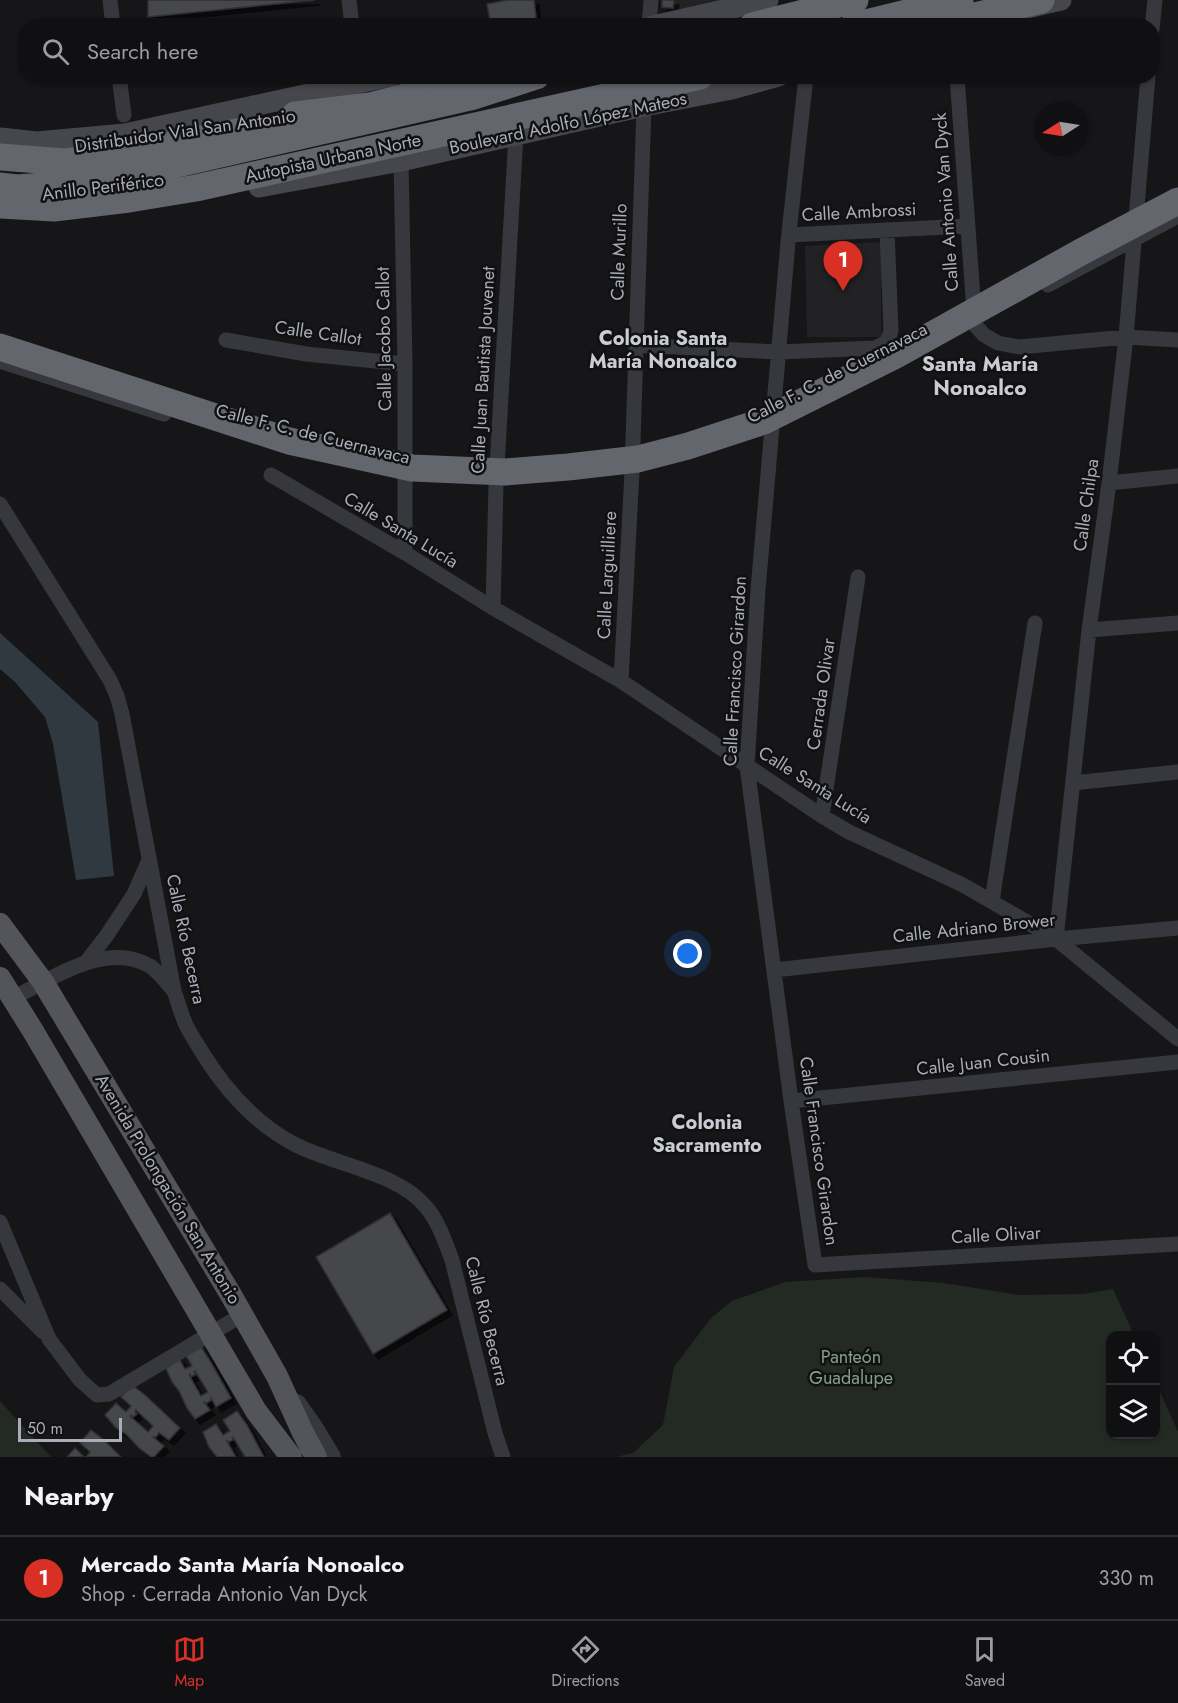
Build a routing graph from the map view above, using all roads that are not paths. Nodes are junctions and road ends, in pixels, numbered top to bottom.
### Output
1 (110, 0) edge
2 (350, 0) edge
3 (651, 0) edge
4 (768, 0) edge
5 (798, 0) edge
6 (855, 0) edge
7 (888, 0) edge
8 (960, 0) edge
9 (999, 0) edge
10 (1041, 0) edge
11 (1061, 0) edge
12 (1155, 0) edge
13 (112, 18) edge
14 (351, 18) edge
15 (651, 18) edge
16 (687, 18) edge
17 (748, 18) edge
18 (784, 18) edge
19 (817, 18) edge
20 (886, 18) edge
21 (932, 18) edge
22 (966, 18) edge
23 (991, 18) edge
24 (1153, 18) edge
25 (120, 84) edge
26 (422, 84) edge
27 (507, 84) edge
28 (511, 84) edge
29 (592, 84) edge
30 (670, 84) edge
31 (748, 84) edge
32 (805, 84) edge
33 (958, 84) edge
34 (1147, 84) edge
35 (362, 89) edge
36 (644, 106) junction
37 (124, 115) dead end
38 (516, 134) junction
39 (0, 138) edge
40 (0, 148) edge
41 (0, 157) edge
42 (401, 161) junction
43 (0, 162) edge
44 (0, 167) edge
45 (62, 173) junction
46 (0, 178) edge
47 (0, 186) edge
48 (0, 195) edge
49 (1178, 201) edge
50 (0, 205) edge
51 (0, 215) edge
52 (1178, 216) edge
53 (967, 226) junction
54 (887, 230) junction
55 (789, 236) junction
56 (1135, 239) junction
57 (975, 325) junction
58 (1126, 337) junction
59 (226, 340) dead end
60 (1178, 340) edge
61 (635, 345) junction
62 (0, 346) edge
63 (779, 352) junction
64 (0, 361) edge
65 (405, 364) junction
66 (771, 432) junction
67 (632, 472) junction
68 (271, 475) dead end
69 (1178, 476) edge
70 (405, 480) junction
71 (1109, 483) junction
72 (496, 484) junction
73 (0, 504) edge
74 (405, 553) junction
75 (858, 577) dead end
76 (493, 608) junction
77 (1178, 622) edge
78 (1035, 623) dead end
79 (1089, 630) junction
80 (621, 681) junction
81 (747, 766) junction
82 (1178, 772) edge
83 (1073, 783) junction
84 (822, 816) junction
85 (149, 860) junction
86 (992, 902) junction
87 (0, 924) edge
88 (1178, 928) edge
89 (1056, 939) junction
90 (87, 961) junction
91 (774, 970) junction
92 (0, 978) edge
93 (43, 982) junction
94 (174, 991) junction
95 (13, 998) junction
96 (1178, 1039) edge
97 (1178, 1062) edge
98 (791, 1101) junction
99 (0, 1222) edge
100 (1178, 1244) edge
101 (6, 1253) edge
102 (815, 1265) joint
103 (0, 1289) edge
104 (242, 1315) junction
105 (211, 1333) junction
106 (49, 1339) junction
107 (277, 1376) junction
108 (256, 1411) junction
109 (282, 1457) edge
110 (291, 1457) edge
111 (316, 1457) edge
112 (332, 1457) edge
113 (503, 1457) edge

1 - 13 street
2 - 14 street
3 - 15 street
4 - 16 main road
5 - 17 highway
6 - 18 highway
7 - 19 highway
8 - 20 highway
9 - 21 highway
10 - 22 highway
11 - 23 main road
12 - 24 street
25 - 37 street
26 - 35 highway
27 - 43 highway, Anillo Periférico
28 - 45 highway, bridge
29 - 48 highway, Anillo Periférico
30 - 50 highway, Autopista Urbana Norte
31 - 36 main road, Boulevard Adolfo López Mateos
32 - 55 street, Calle Francisco Girardon
33 - 53 street, Calle Antonio Van Dyck
34 - 56 street, Calle Chilpa
35 - 39 main road
35 - 40 highway, Distribuidor Vial San Antonio
35 - 45 highway, bridge
36 - 38 main road, Boulevard Adolfo López Mateos
36 - 61 street, Calle Murillo
38 - 42 main road, Boulevard Adolfo López Mateos
38 - 72 street, Calle Juan Bautista Jouvenet
41 - 45 highway, bridge
42 - 51 main road, Boulevard Adolfo López Mateos
42 - 65 street, Calle Jacobo Callot
44 - 45 highway
45 - 46 highway
45 - 47 highway, bridge
49 - 62 highway, bridge
52 - 56 street, Calle F. C. de Cuernavaca
53 - 54 street, Calle Ambrossi
53 - 57 street, Calle Antonio Van Dyck
54 - 55 street, Calle Ambrossi
54 - 63 street
55 - 63 street, Calle Francisco Girardon
56 - 57 street, Calle F. C. de Cuernavaca
56 - 58 street, Calle Chilpa
57 - 58 street
57 - 66 street, Calle F. C. de Cuernavaca
58 - 60 street
58 - 71 street, Calle Chilpa
59 - 65 street, Calle Callot
61 - 63 street
61 - 67 street, Calle Murillo
63 - 66 street, Calle Francisco Girardon
64 - 70 street, Calle F. C. de Cuernavaca
65 - 70 street, Calle Jacobo Callot
66 - 67 street, Calle F. C. de Cuernavaca
66 - 81 street, Calle Francisco Girardon
67 - 72 street, Calle F. C. de Cuernavaca
67 - 80 street, Calle Larguilliere
68 - 74 street, Calle Santa Lucía
69 - 71 street
70 - 72 street, Calle F. C. de Cuernavaca
70 - 74 street, Calle Jacobo Callot
71 - 79 street, Calle Chilpa
72 - 76 street, Calle Juan Bautista Jouvenet
73 - 85 street, Calle Río Becerra
74 - 76 street, Calle Santa Lucía
75 - 84 street, Cerrada Olivar
76 - 80 street, Calle Santa Lucía
77 - 79 street
78 - 86 street
79 - 83 street, Calle Chilpa
80 - 81 street, Calle Santa Lucía
81 - 84 street, Calle Santa Lucía
81 - 91 street, Calle Francisco Girardon
82 - 83 street
83 - 89 street, Calle Chilpa
84 - 86 street, Calle Santa Lucía
85 - 90 street
85 - 94 street, Calle Río Becerra
86 - 89 street, Calle Santa Lucía
87 - 93 main road, Avenida Prolongación San Antonio
88 - 89 street, Calle Adriano Brower
89 - 91 street, Calle Adriano Brower
89 - 96 street, Calle Santa Lucía
90 - 93 street
90 - 94 street
91 - 98 street, Calle Francisco Girardon
92 - 95 main road, Avenida Prolongación San Antonio
93 - 95 street
93 - 104 main road, Avenida Prolongación San Antonio
94 - 113 street, Calle Río Becerra
95 - 105 main road, Avenida Prolongación San Antonio
97 - 98 street, Calle Juan Cousin
98 - 102 street, Calle Francisco Girardon
99 - 101 street
100 - 102 street, Calle Olivar
101 - 106 street
103 - 106 street
104 - 105 street
104 - 107 main road, Avenida Prolongación San Antonio
105 - 106 street
105 - 108 main road, Avenida Prolongación San Antonio
107 - 111 main road
107 - 112 street, Avenida Prolongación San Antonio
108 - 109 street, Avenida Prolongación San Antonio
108 - 110 main road

